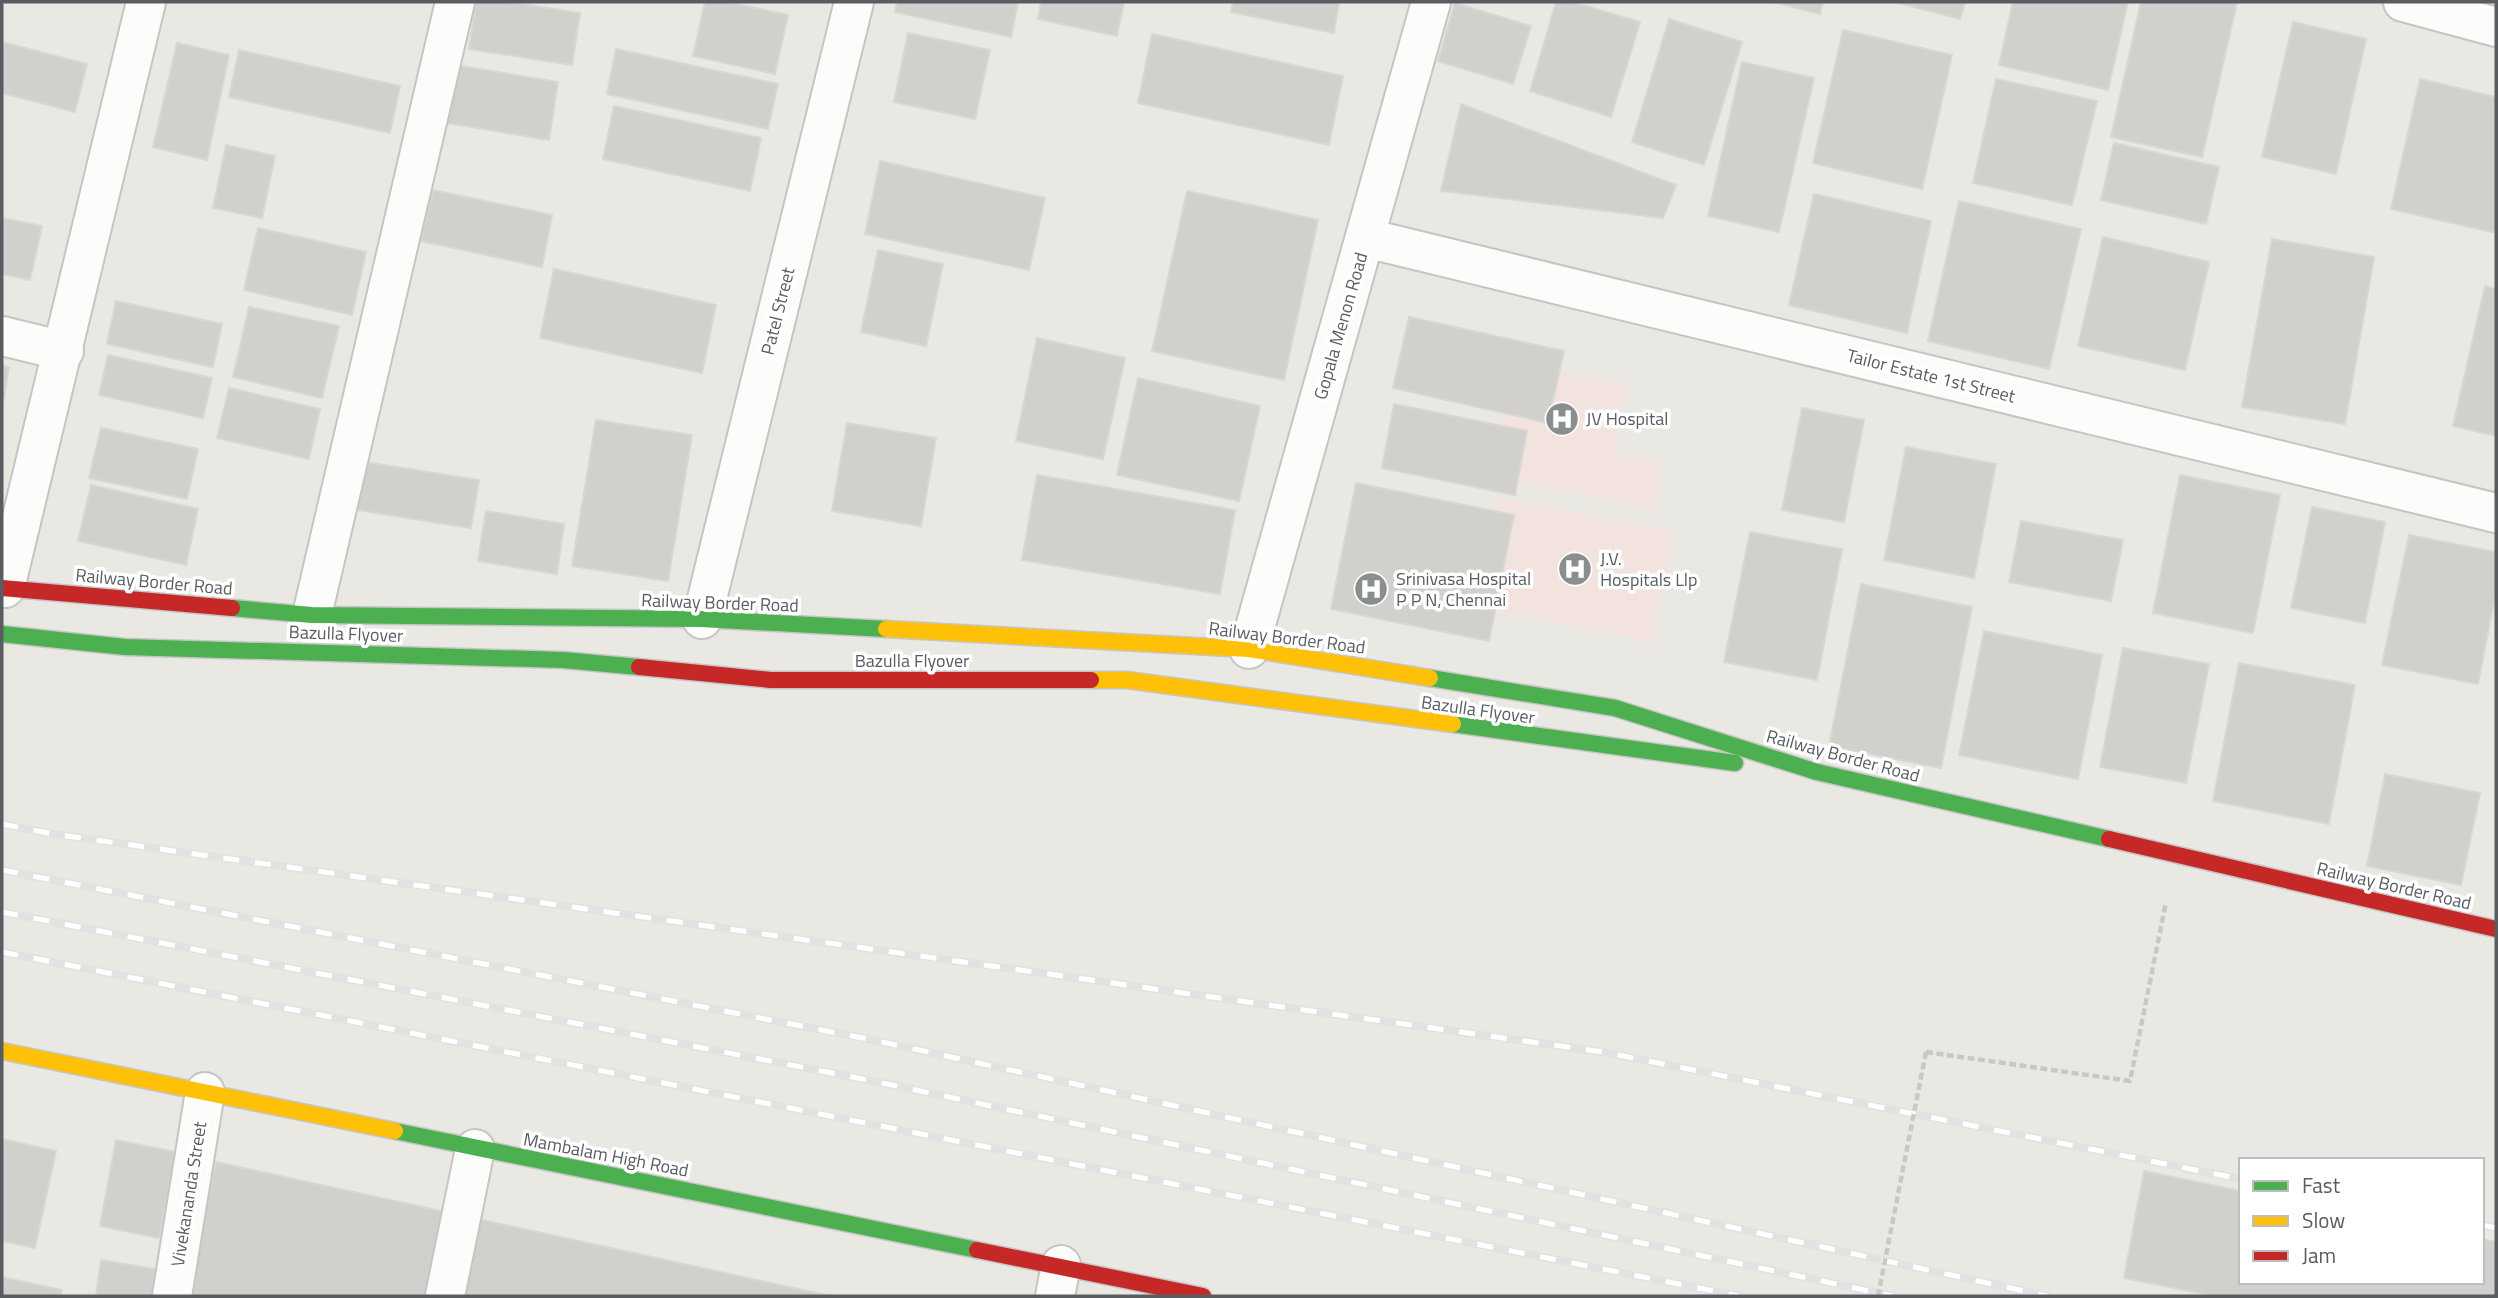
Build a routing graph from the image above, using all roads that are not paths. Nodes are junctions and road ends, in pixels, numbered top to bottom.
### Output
1 (146, 2) edge
2 (455, 2) edge
3 (854, 2) edge
4 (1431, 2) edge
5 (2403, 2) edge
6 (2496, 27) edge
7 (1366, 238) junction
8 (2, 336) edge
9 (64, 351) junction
10 (2496, 513) edge
11 (3, 588) edge
12 (312, 615) junction
13 (702, 620) junction
14 (2, 634) edge
15 (1249, 649) junction
16 (1817, 772) junction
17 (2496, 929) edge
18 (2, 1051) edge
19 (205, 1092) junction
20 (475, 1149) junction
21 (1058, 1281) edge
22 (172, 1296) edge
23 (445, 1296) edge
24 (1203, 1296) edge

1 - 9 street
2 - 12 street
3 - 13 street, Patel Street
4 - 7 street, Gopala Menon Road
5 - 6 street
7 - 10 street, Tailor Estate 1st Street
7 - 15 street, Gopala Menon Road
8 - 9 street
9 - 11 street
11 - 12 street, Railway Border Road
12 - 13 street, Railway Border Road
13 - 15 street, Railway Border Road
14 - 16 street, Bazulla Flyover
15 - 16 street, Railway Border Road
16 - 17 street, Railway Border Road
18 - 19 street, Mambalam High Road
19 - 20 street, Mambalam High Road
19 - 22 street, Vivekananda Street
20 - 21 street, Mambalam High Road
20 - 23 street
21 - 24 street, Mambalam High Road

